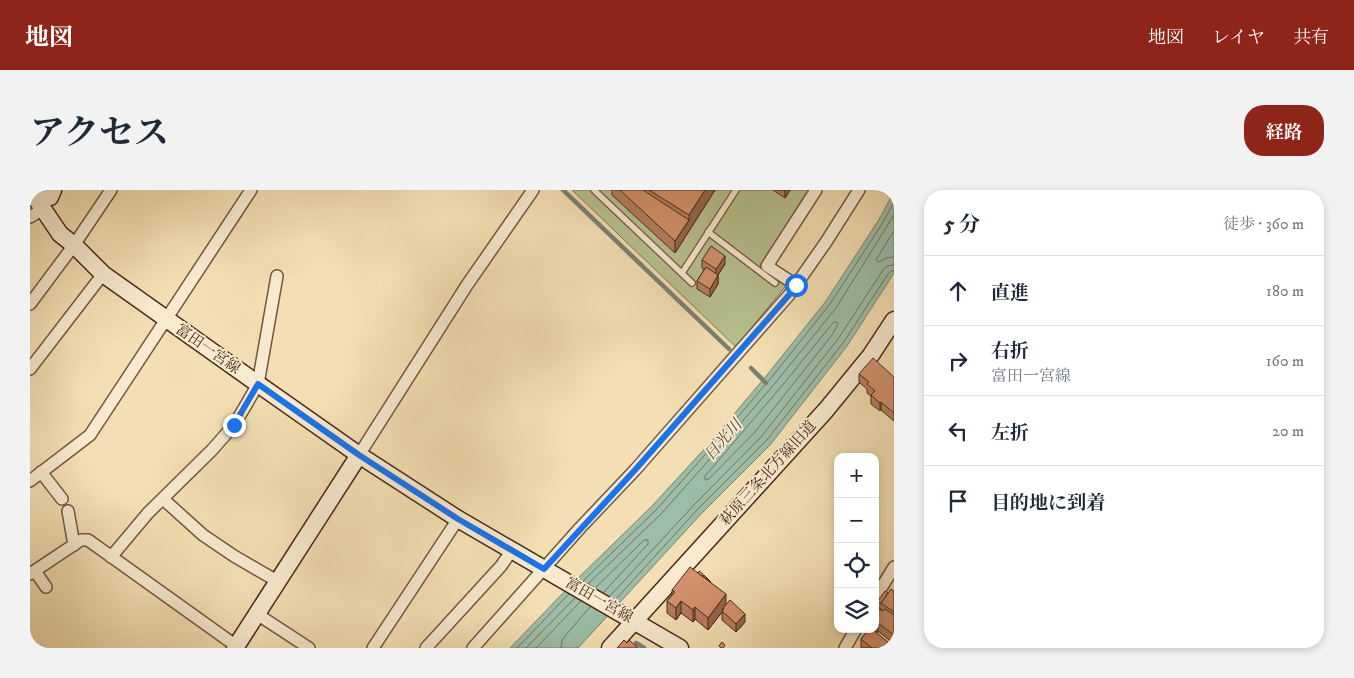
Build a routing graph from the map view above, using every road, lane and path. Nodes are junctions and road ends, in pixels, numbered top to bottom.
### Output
1 (53, 190) edge
2 (111, 190) edge
3 (251, 190) edge
4 (533, 190) edge
5 (594, 190) edge
6 (736, 190) edge
7 (816, 190) edge
8 (859, 190) edge
9 (35, 203) edge
10 (708, 232) junction
11 (74, 245) junction
12 (682, 273) junction
13 (103, 274) junction
14 (277, 276) dead end
15 (692, 283) dead end
16 (775, 283) dead end
17 (796, 285) junction
18 (30, 304) edge
19 (167, 320) junction
20 (894, 320) edge
21 (30, 369) edge
22 (258, 384) junction
23 (359, 455) junction
24 (41, 472) junction
25 (30, 481) edge
26 (62, 498) dead end
27 (163, 499) junction
28 (68, 511) dead end
29 (458, 519) junction
30 (74, 545) junction
31 (512, 550) junction
32 (112, 557) junction
33 (894, 567) edge
34 (549, 571) junction
35 (33, 572) edge
36 (278, 581) junction
37 (46, 587) dead end
38 (879, 591) edge
39 (257, 614) junction
40 (632, 619) junction
41 (854, 633) edge
42 (237, 647) edge
43 (309, 648) edge
44 (373, 648) edge
45 (426, 648) edge
46 (473, 648) edge
47 (610, 648) edge
48 (680, 648) edge
49 (845, 648) edge

1 - 9 main road, 富田一宮線
2 - 11 street
3 - 19 street
4 - 23 street
5 - 12 lane
6 - 10 lane
7 - 17 street
8 - 17 street
9 - 11 main road, 富田一宮線
10 - 12 lane
10 - 16 lane
11 - 13 main road, 富田一宮線
11 - 18 street
12 - 15 lane
13 - 19 main road, 富田一宮線
13 - 21 street
14 - 22 street
17 - 34 street
19 - 22 main road, 富田一宮線
19 - 24 street
20 - 40 main road, 萩原三条北方線旧道
22 - 23 main road, 富田一宮線
22 - 27 street
23 - 29 main road, 富田一宮線
23 - 36 main road
24 - 25 street
24 - 26 street
27 - 32 street
27 - 36 street
28 - 30 street
29 - 31 main road, 富田一宮線
29 - 44 street
30 - 32 street
30 - 35 street
31 - 34 main road, 富田一宮線
31 - 45 street
32 - 42 street
33 - 38 street
34 - 40 main road, 富田一宮線
34 - 46 street
35 - 37 street
36 - 39 main road
39 - 42 main road
39 - 43 street
40 - 47 main road, 萩原三条北方線旧道
40 - 48 main road, 富田一宮線
41 - 49 street

